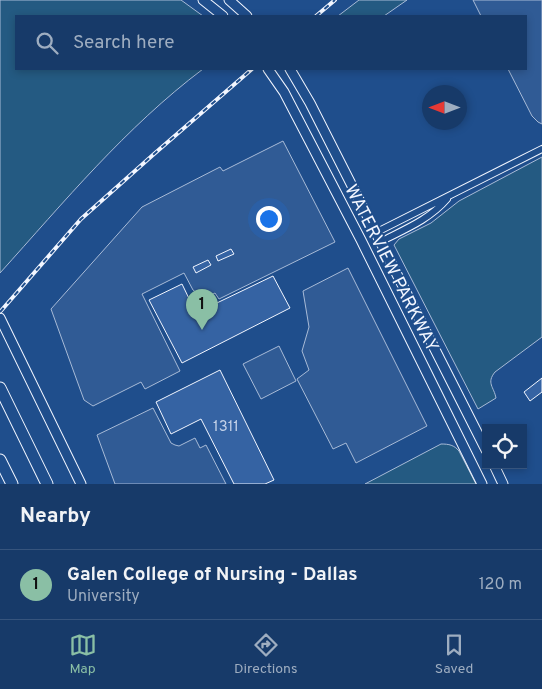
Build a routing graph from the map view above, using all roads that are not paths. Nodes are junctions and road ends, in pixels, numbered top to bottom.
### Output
1 (203, 0) edge
2 (229, 0) edge
3 (222, 15) edge
4 (246, 15) edge
5 (269, 70) edge
6 (291, 70) edge
7 (542, 149) edge
8 (378, 238) junction
9 (360, 240) junction
10 (365, 249) junction
11 (0, 318) edge
12 (0, 388) edge
13 (471, 420) junction
14 (454, 428) junction
15 (482, 442) edge
16 (0, 460) edge
17 (496, 469) edge
18 (12, 484) edge
19 (47, 484) edge
20 (81, 484) edge
21 (482, 484) edge
22 (503, 484) edge

1 - 3 main road
2 - 4 main road
5 - 9 main road, WATERVIEW PARKWAY
6 - 8 main road, WATERVIEW PARKWAY
7 - 8 street
8 - 9 main road
8 - 10 main road
8 - 13 main road, WATERVIEW PARKWAY
9 - 10 main road, WATERVIEW PARKWAY
10 - 14 main road, WATERVIEW PARKWAY
11 - 20 main road
12 - 19 highway
13 - 14 main road
13 - 15 main road, WATERVIEW PARKWAY
14 - 21 main road, WATERVIEW PARKWAY
16 - 18 highway
17 - 22 main road

